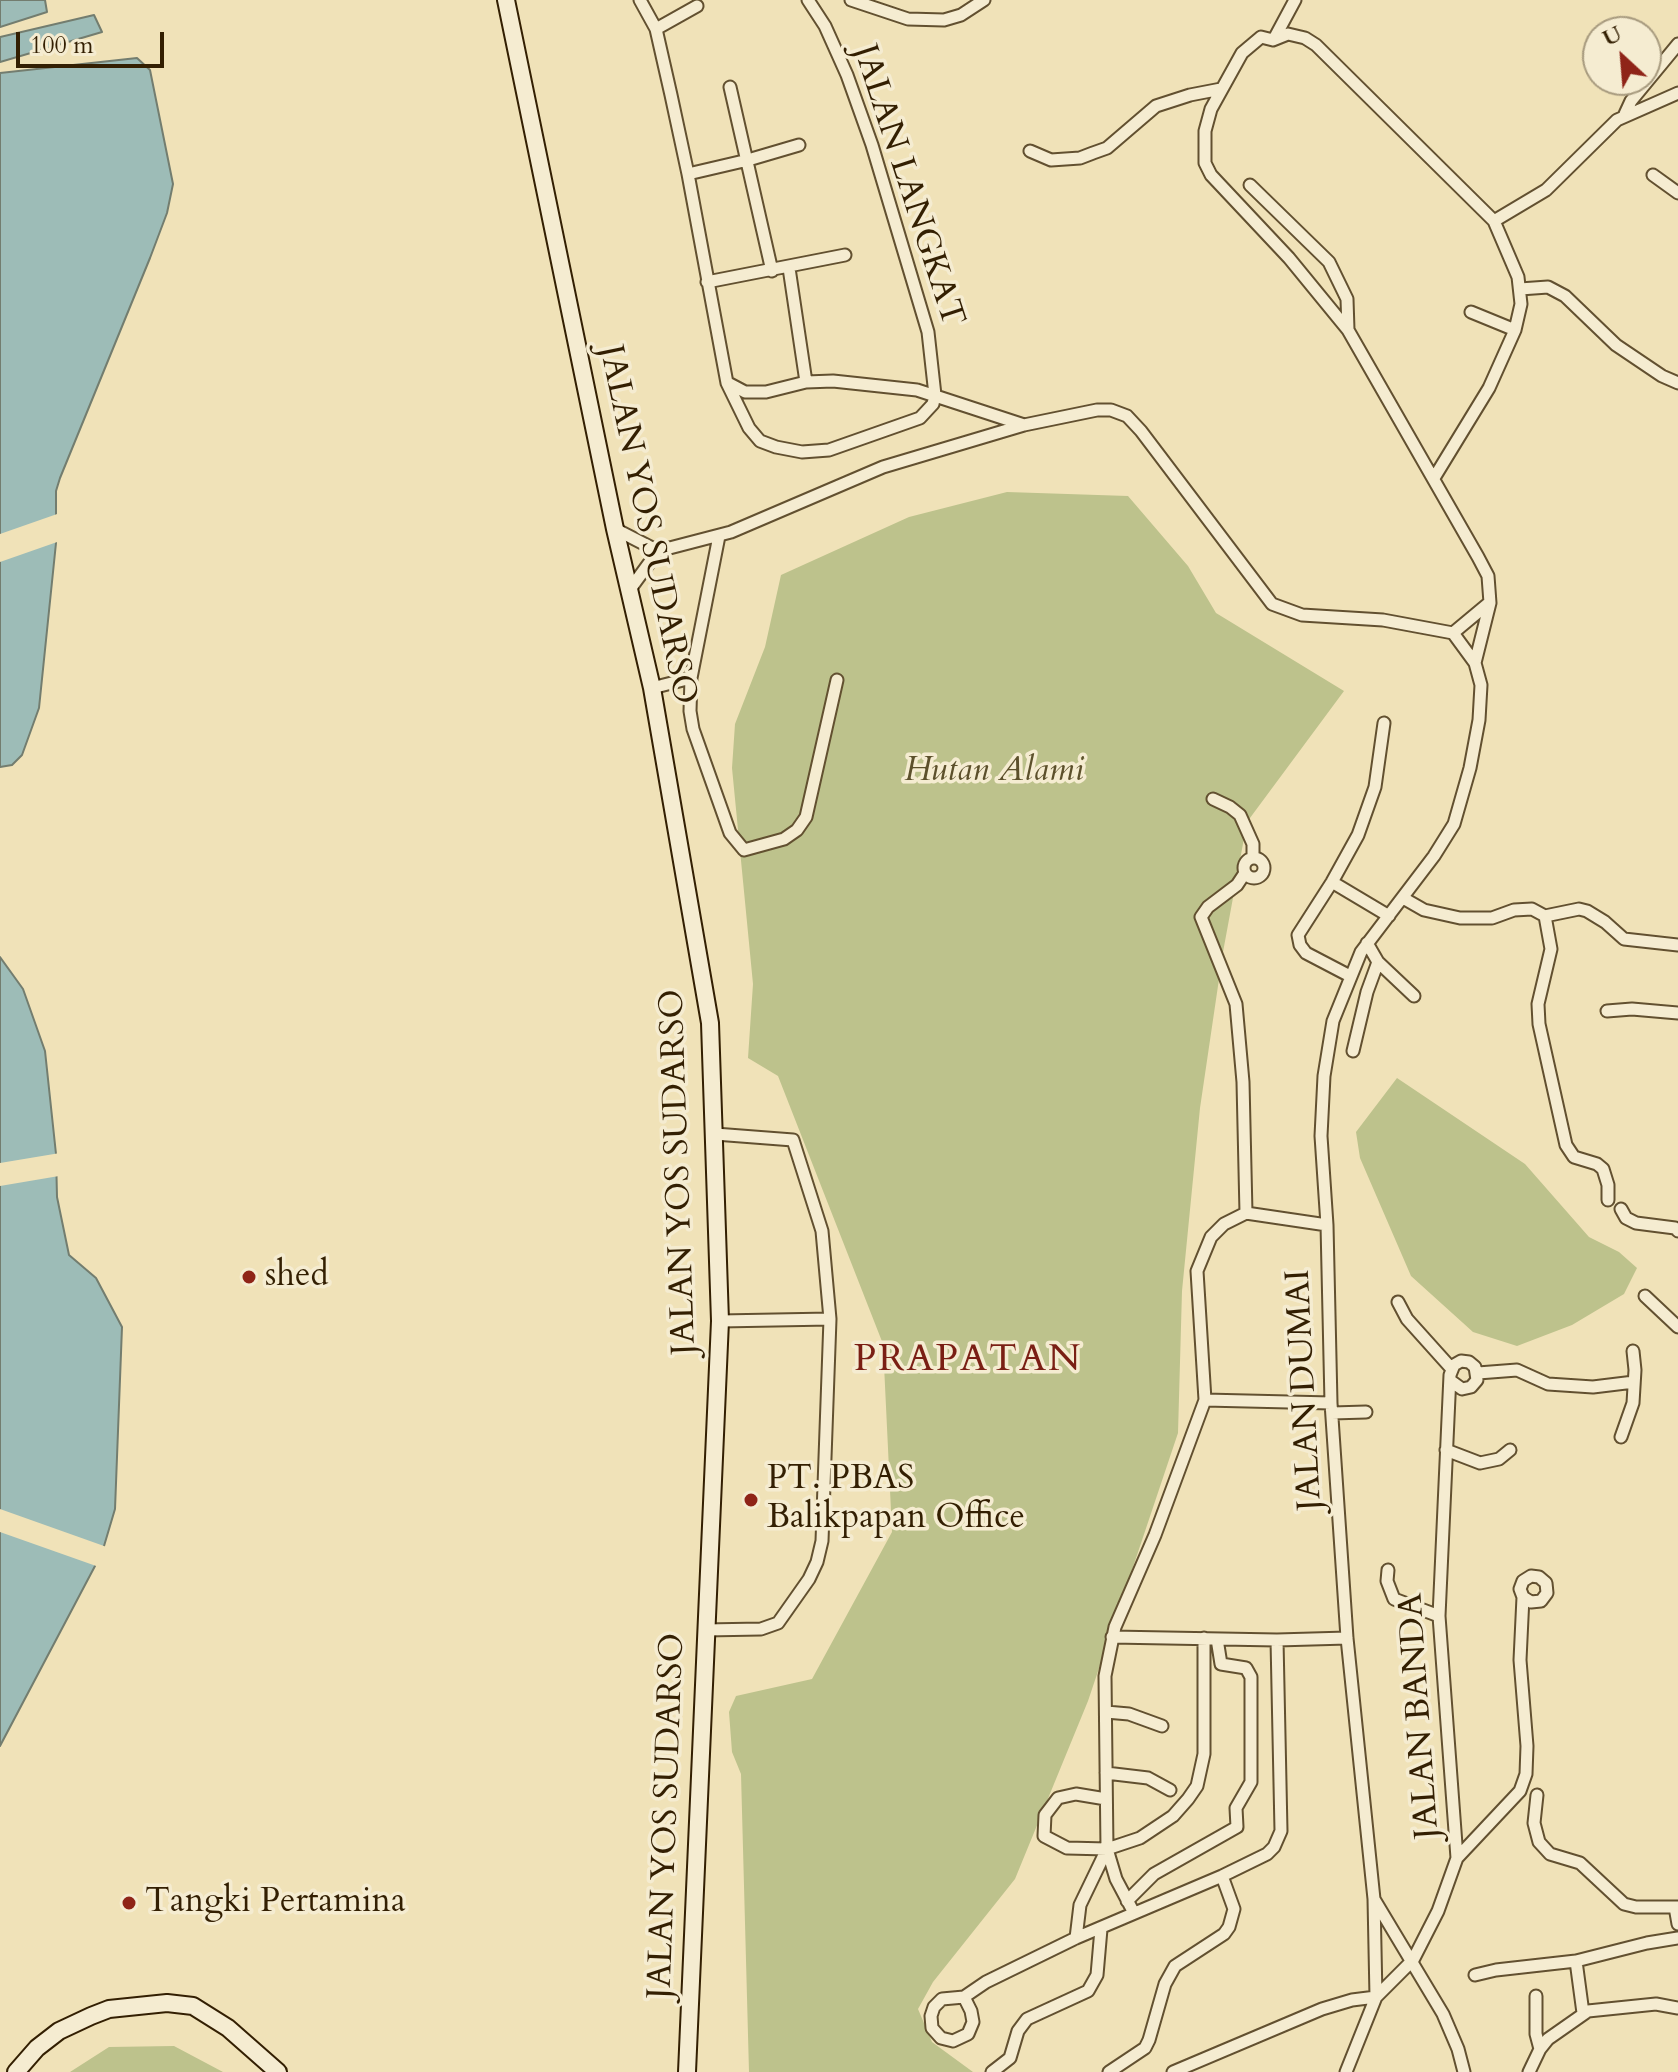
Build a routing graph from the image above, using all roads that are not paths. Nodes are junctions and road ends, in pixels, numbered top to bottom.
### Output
1 (506, 0) edge
2 (640, 0) edge
3 (808, 0) edge
4 (851, 0) edge
5 (984, 0) edge
6 (1295, 0) edge
7 (697, 6) dead end
8 (656, 29) junction
9 (1273, 40) junction
10 (1678, 44) edge
11 (730, 87) dead end
12 (1221, 89) junction
13 (1678, 93) edge
14 (1625, 114) junction
15 (799, 145) dead end
16 (1030, 151) dead end
17 (748, 160) junction
18 (688, 174) junction
19 (1653, 175) dead end
20 (1250, 185) dead end
21 (1678, 193) edge
22 (1494, 221) junction
23 (845, 255) dead end
24 (789, 268) junction
25 (772, 271) junction
26 (707, 282) junction
27 (1520, 289) junction
28 (1471, 312) dead end
29 (1348, 330) junction
30 (1515, 330) junction
31 (806, 382) junction
32 (727, 383) junction
33 (1678, 383) edge
34 (935, 395) junction
35 (1024, 425) junction
36 (1434, 478) junction
37 (615, 529) junction
38 (719, 536) junction
39 (658, 551) junction
40 (628, 592) junction
41 (1490, 603) junction
42 (1453, 633) junction
43 (1475, 663) junction
44 (691, 678) junction
45 (837, 680) dead end
46 (652, 688) junction
47 (1384, 723) dead end
48 (1213, 799) dead end
49 (1332, 882) junction
50 (1403, 898) junction
51 (1389, 916) junction
52 (1545, 916) junction
53 (1367, 943) junction
54 (1678, 945) edge
55 (1378, 962) junction
56 (1350, 976) junction
57 (1414, 996) dead end
58 (1607, 1011) dead end
59 (1678, 1013) edge
60 (1353, 1051) dead end
61 (715, 1134) junction
62 (1608, 1200) dead end
63 (1621, 1209) dead end
64 (1246, 1213) junction
65 (1327, 1225) junction
66 (1678, 1231) edge
67 (1645, 1296) dead end
68 (1398, 1302) dead end
69 (830, 1319) junction
70 (720, 1321) junction
71 (1678, 1327) edge
72 (1633, 1351) dead end
73 (1478, 1373) junction
74 (1451, 1375) junction
75 (1634, 1382) junction
76 (1205, 1400) junction
77 (1332, 1408) junction
78 (1366, 1412) dead end
79 (1621, 1437) dead end
80 (1446, 1450) junction
81 (1510, 1450) dead end
82 (1388, 1570) dead end
83 (1523, 1597) dead end
84 (1439, 1616) junction
85 (705, 1630) junction
86 (1112, 1637) junction
87 (1204, 1638) junction
88 (1347, 1638) junction
89 (1217, 1639) junction
90 (1277, 1640) junction
91 (1106, 1712) junction
92 (1162, 1726) dead end
93 (1106, 1773) junction
94 (1170, 1790) dead end
95 (1537, 1795) dead end
96 (1106, 1799) junction
97 (1107, 1849) junction
98 (1457, 1858) junction
99 (1222, 1876) junction
100 (1374, 1899) junction
101 (1127, 1901) junction
102 (1676, 1907) edge
103 (1134, 1913) junction
104 (1678, 1924) edge
105 (1101, 1929) junction
106 (1076, 1938) junction
107 (1678, 1938) edge
108 (1413, 1960) junction
109 (1576, 1961) junction
110 (1475, 1975) dead end
111 (1536, 1996) dead end
112 (964, 1997) junction
113 (1376, 1997) junction
114 (1678, 2008) edge
115 (1583, 2013) junction
116 (1540, 2049) junction
117 (1461, 2070) edge
118 (16, 2072) edge
119 (278, 2072) edge
120 (687, 2072) edge
121 (992, 2072) edge
122 (1109, 2072) edge
123 (1173, 2072) edge
124 (1346, 2072) edge
125 (1529, 2072) edge

1 - 37 main road, JALAN YOS SUDARSO
2 - 8 street
3 - 34 street, JALAN LANGKAT
4 - 5 street
6 - 9 street
7 - 8 street
8 - 18 street
9 - 12 street
9 - 22 street
10 - 14 street
11 - 17 street
12 - 16 street
12 - 29 street
13 - 14 street
14 - 22 street
15 - 17 street
17 - 18 street
17 - 25 street
18 - 26 street
19 - 21 street
20 - 29 street
22 - 27 street
23 - 24 street
24 - 25 street
24 - 31 street
25 - 26 street
26 - 32 street
27 - 30 street
27 - 33 street
28 - 30 street
29 - 36 street
30 - 36 street
31 - 32 street
31 - 34 street
32 - 34 street
34 - 35 street
35 - 38 street
35 - 42 street
36 - 41 street
37 - 39 street
37 - 40 main road, JALAN YOS SUDARSO
38 - 39 street
38 - 44 street
39 - 40 street
40 - 46 main road, JALAN YOS SUDARSO
41 - 42 street
41 - 43 street
42 - 43 street
43 - 50 street, JALAN DUMAI
44 - 45 street
44 - 46 street
46 - 61 main road, JALAN YOS SUDARSO
47 - 49 street
48 - 64 street
49 - 51 street
49 - 56 street
50 - 51 street, JALAN DUMAI
50 - 52 street
51 - 53 street, JALAN DUMAI
52 - 54 street
52 - 62 street
53 - 55 street
53 - 56 street, JALAN DUMAI
55 - 57 street
55 - 60 street
56 - 65 street, JALAN DUMAI
58 - 59 street
61 - 69 street
61 - 70 main road, JALAN YOS SUDARSO
63 - 66 street
64 - 65 street
64 - 76 street
65 - 77 street, JALAN DUMAI
67 - 71 street
68 - 74 street
69 - 70 street
69 - 85 street
70 - 85 main road, JALAN YOS SUDARSO
72 - 75 street
73 - 74 street
73 - 74 street
73 - 75 street
74 - 80 street, JALAN BANDA
75 - 79 street
76 - 77 street
76 - 86 street
77 - 78 street
77 - 88 street, JALAN DUMAI
80 - 81 street
80 - 84 street, JALAN BANDA
82 - 84 street
83 - 98 street
84 - 98 street, JALAN BANDA
85 - 120 main road, JALAN YOS SUDARSO
86 - 87 street
86 - 91 street
87 - 89 street
87 - 97 street
88 - 90 street
88 - 100 street, JALAN DUMAI
89 - 90 street
89 - 101 street
90 - 99 street
91 - 92 street
91 - 93 street
93 - 94 street
93 - 96 street
95 - 102 street
96 - 97 street
96 - 97 street
97 - 101 street
97 - 106 street
98 - 108 street, JALAN BANDA
99 - 103 street
99 - 122 street
100 - 108 street
100 - 113 street, JALAN DUMAI
101 - 103 street
102 - 104 street
103 - 105 street
105 - 106 street
105 - 121 street
106 - 112 street
107 - 109 street
108 - 113 street, JALAN BANDA
108 - 117 street
109 - 110 street
109 - 115 street
111 - 116 street
112 - 112 street
113 - 123 street
113 - 124 street
114 - 115 street
115 - 116 street
116 - 125 street
118 - 119 main road

